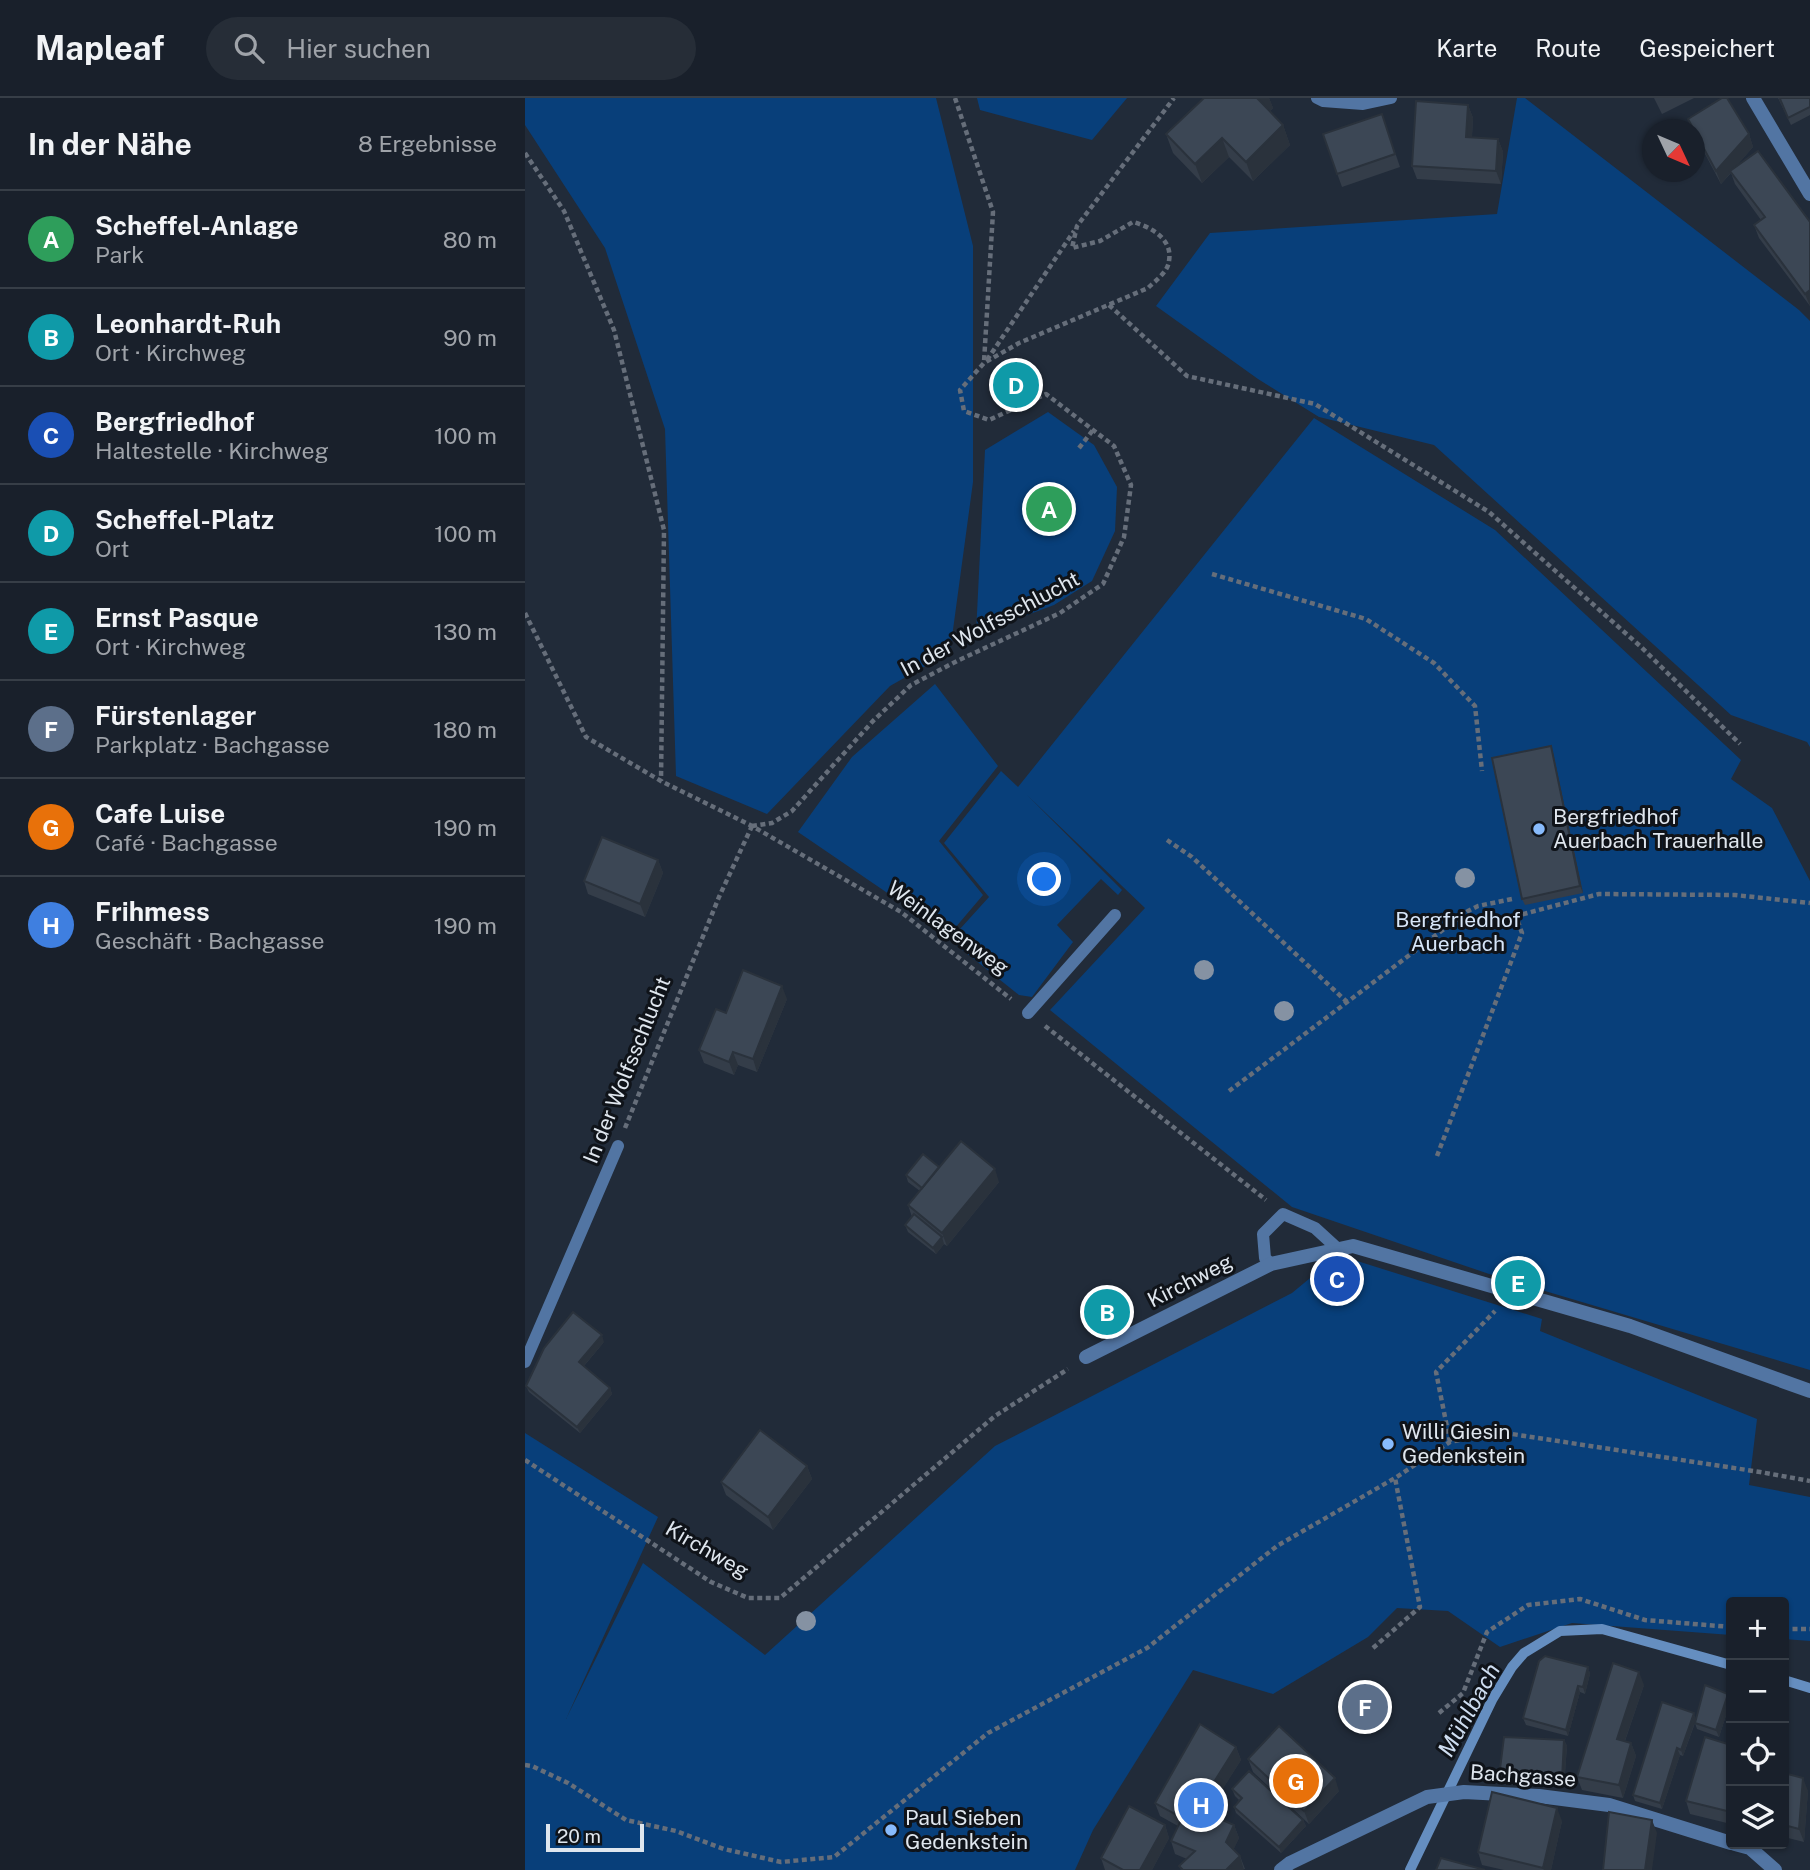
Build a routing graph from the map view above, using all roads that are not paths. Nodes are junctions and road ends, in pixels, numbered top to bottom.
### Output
1 (1317, 98) edge
2 (1391, 98) edge
3 (1753, 98) edge
4 (1810, 194) edge
5 (1115, 915) dead end
6 (1028, 1013) road end
7 (618, 1146) road end
8 (1338, 1249) junction
9 (1271, 1264) junction
10 (1086, 1357) road end
11 (525, 1362) edge
12 (1810, 1391) edge
13 (1726, 1841) edge
14 (1750, 1849) edge
15 (1281, 1870) edge
16 (1775, 1870) edge

1 - 2 lane
3 - 4 street
5 - 6 lane
7 - 11 lane, In der Wolfsschlucht
8 - 9 street, Kirchweg
8 - 9 lane
8 - 12 street, Kirchweg
9 - 10 street, Kirchweg
13 - 15 street, Bachgasse
14 - 16 street, Bachgasse

